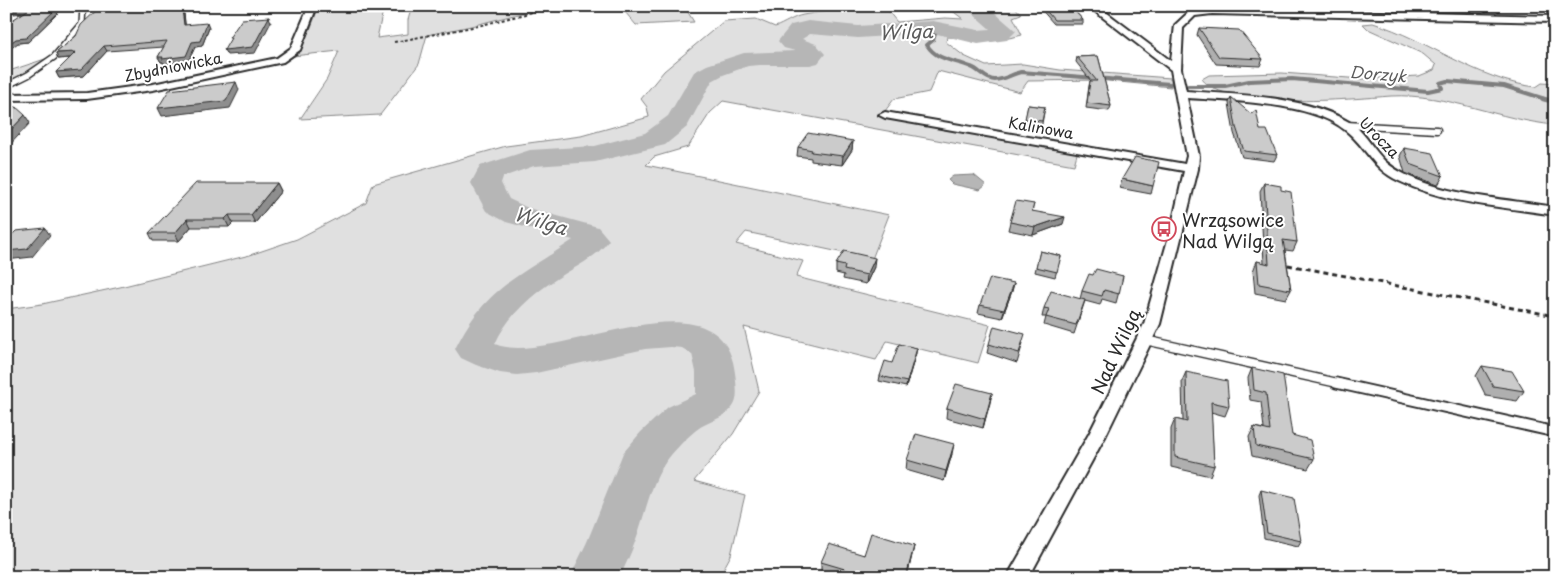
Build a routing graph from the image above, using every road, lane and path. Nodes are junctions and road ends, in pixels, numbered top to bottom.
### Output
1 (11, 6) edge
2 (84, 6) edge
3 (313, 6) edge
4 (556, 6) edge
5 (1092, 6) edge
6 (6, 10) edge
7 (1555, 19) edge
8 (394, 42) dead end
9 (1176, 69) junction
10 (6, 86) edge
11 (1181, 94) junction
12 (6, 97) edge
13 (885, 115) dead end
14 (1346, 125) junction
15 (1437, 130) dead end
16 (1192, 169) junction
17 (1555, 211) edge
18 (1288, 265) edge
19 (1555, 316) edge
20 (1144, 340) junction
21 (1555, 432) edge
22 (1018, 577) edge

1 - 6 street
2 - 10 lane
3 - 12 street, Zbydniowicka
4 - 8 path
5 - 9 street
7 - 9 street, Nad Wilgą
9 - 11 street, Nad Wilgą
11 - 14 street, Urocza
11 - 16 street, Nad Wilgą
13 - 16 street, Kalinowa
14 - 15 lane
14 - 17 street, Urocza
16 - 20 street, Nad Wilgą
18 - 19 path
20 - 21 lane
20 - 22 street, Nad Wilgą

